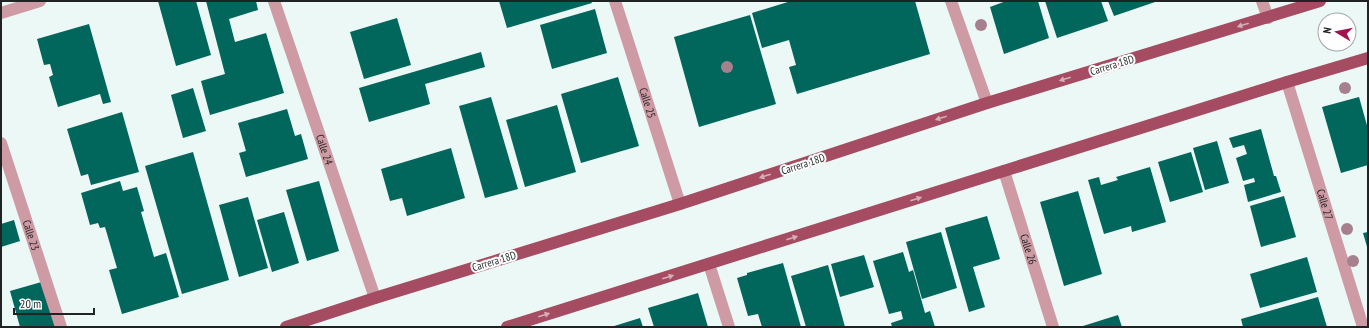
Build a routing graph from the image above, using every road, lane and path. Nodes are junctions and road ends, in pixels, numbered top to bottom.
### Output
1 (40, 1) edge
2 (274, 1) edge
3 (615, 1) edge
4 (951, 1) edge
5 (1262, 1) edge
6 (1320, 1) edge
7 (1, 14) edge
8 (1268, 18) junction
9 (1368, 58) edge
10 (1287, 82) junction
11 (987, 103) junction
12 (1, 143) edge
13 (1004, 171) junction
14 (680, 204) junction
15 (709, 264) junction
16 (375, 298) junction
17 (61, 327) edge
18 (286, 327) edge
19 (507, 327) edge
20 (729, 327) edge
21 (1053, 327) edge
22 (1363, 327) edge

1 - 7 street
2 - 16 street, Calle 24
3 - 14 street, Calle 25
4 - 11 street
5 - 8 street
6 - 8 main road, Carrera 18D
8 -> 11 main road, Carrera 18D
9 - 10 main road
10 - 13 main road
10 - 22 street, Calle 27
11 -> 14 main road, Carrera 18D
12 - 17 street, Calle 23
15 -> 13 main road
13 - 21 street, Calle 26
14 - 16 main road, Carrera 18D
19 -> 15 main road
15 - 20 street
16 - 18 main road, Carrera 18D

